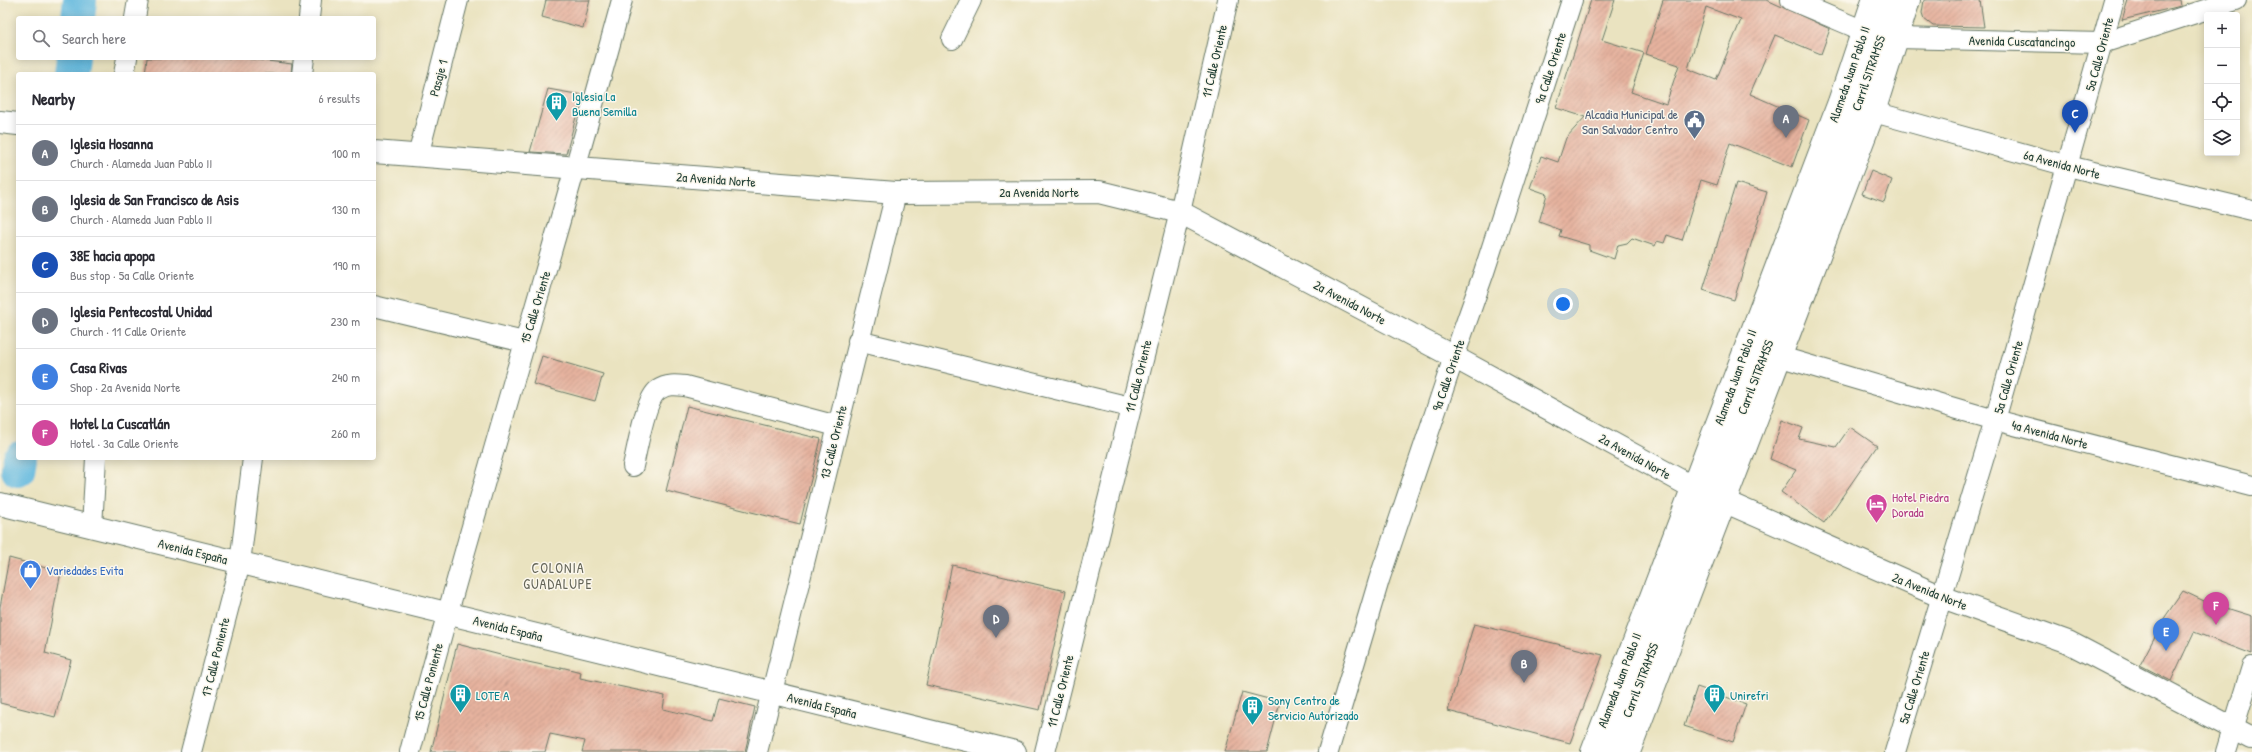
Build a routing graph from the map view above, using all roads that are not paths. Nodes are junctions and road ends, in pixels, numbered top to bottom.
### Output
1 (138, 0) edge
2 (311, 0) edge
3 (458, 0) edge
4 (622, 0) edge
5 (971, 0) edge
6 (1228, 0) edge
7 (1572, 0) edge
8 (1791, 0) edge
9 (1873, 0) edge
10 (1891, 0) edge
11 (1909, 0) edge
12 (2114, 0) edge
13 (2236, 0) edge
14 (135, 16) edge
15 (309, 16) edge
16 (1864, 31) junction
17 (1898, 38) junction
18 (952, 39) dead end
19 (2102, 43) junction
20 (127, 60) edge
21 (304, 60) edge
22 (124, 72) edge
23 (302, 72) edge
24 (1874, 112) junction
25 (376, 152) edge
26 (418, 156) junction
27 (2068, 166) junction
28 (576, 170) junction
29 (896, 193) junction
30 (2252, 210) edge
31 (1180, 212) junction
32 (376, 306) edge
33 (858, 341) junction
34 (524, 342) junction
35 (1454, 356) junction
36 (1781, 357) junction
37 (1130, 407) junction
38 (1996, 420) junction
39 (837, 426) junction
40 (96, 460) edge
41 (253, 460) edge
42 (633, 466) dead end
43 (2252, 486) edge
44 (1710, 496) junction
45 (0, 504) edge
46 (92, 527) junction
47 (240, 562) junction
48 (1942, 597) junction
49 (446, 613) junction
50 (2252, 667) edge
51 (772, 693) junction
52 (2242, 733) edge
53 (191, 752) edge
54 (410, 752) edge
55 (757, 752) edge
56 (1015, 752) edge
57 (1045, 752) edge
58 (1328, 752) edge
59 (1592, 752) edge
60 (1612, 752) edge
61 (1629, 752) edge
62 (1895, 752) edge
63 (2226, 752) edge

1 - 14 street
2 - 15 street
3 - 26 street, Pasaje 1
4 - 28 street, 15 Calle Oriente
5 - 18 street
6 - 31 street, 11 Calle Oriente
7 - 35 street, 9a Calle Oriente
8 - 16 street
9 - 16 main road, Alameda Juan Pablo II
10 - 44 main road, Carril SITRAMSS
11 - 17 main road, Alameda Juan Pablo II
12 - 19 street, 5a Calle Oriente
13 - 19 street, Avenida Cuscatancingo
16 - 44 main road, Alameda Juan Pablo II
17 - 19 street, Avenida Cuscatancingo
17 - 24 main road, Alameda Juan Pablo II
19 - 27 street, 5a Calle Oriente
20 - 22 street
21 - 23 street
24 - 27 street, 6a Avenida Norte
24 - 36 main road, Alameda Juan Pablo II
25 - 26 main road, 2a Avenida Norte
26 - 28 main road, 2a Avenida Norte
27 - 30 street, 6a Avenida Norte
27 - 38 street, 5a Calle Oriente
28 - 29 main road, 2a Avenida Norte
28 - 34 street, 15 Calle Oriente
29 - 31 main road, 2a Avenida Norte
29 - 33 street, 13 Calle Oriente
31 - 35 main road, 2a Avenida Norte
31 - 37 street, 11 Calle Oriente
32 - 34 street
33 - 37 street
33 - 39 street, 13 Calle Oriente
34 - 49 street, 15 Calle Oriente
35 - 44 main road, 2a Avenida Norte
35 - 58 street, 9a Calle Oriente
36 - 38 street, 4a Avenida Norte
36 - 44 main road, Alameda Juan Pablo II
37 - 57 street, 11 Calle Oriente
38 - 43 street, 4a Avenida Norte
38 - 48 street, 5a Calle Oriente
39 - 42 street
39 - 51 street, 13 Calle Oriente
40 - 46 street
41 - 47 street, 17 Calle Poniente
44 - 48 main road, 2a Avenida Norte
44 - 59 main road, Alameda Juan Pablo II
44 - 60 main road, Carril SITRAMSS
44 - 61 main road, Alameda Juan Pablo II
45 - 46 main road, Avenida España
46 - 47 main road, Avenida España
47 - 49 main road, Avenida España
47 - 53 street, 17 Calle Poniente
48 - 52 main road, 2a Avenida Norte
48 - 62 street, 5a Calle Oriente
49 - 51 main road, Avenida España
49 - 54 street, 15 Calle Poniente
50 - 52 street
51 - 55 street, 13 Calle Oriente
51 - 56 main road, Avenida España
52 - 63 street

